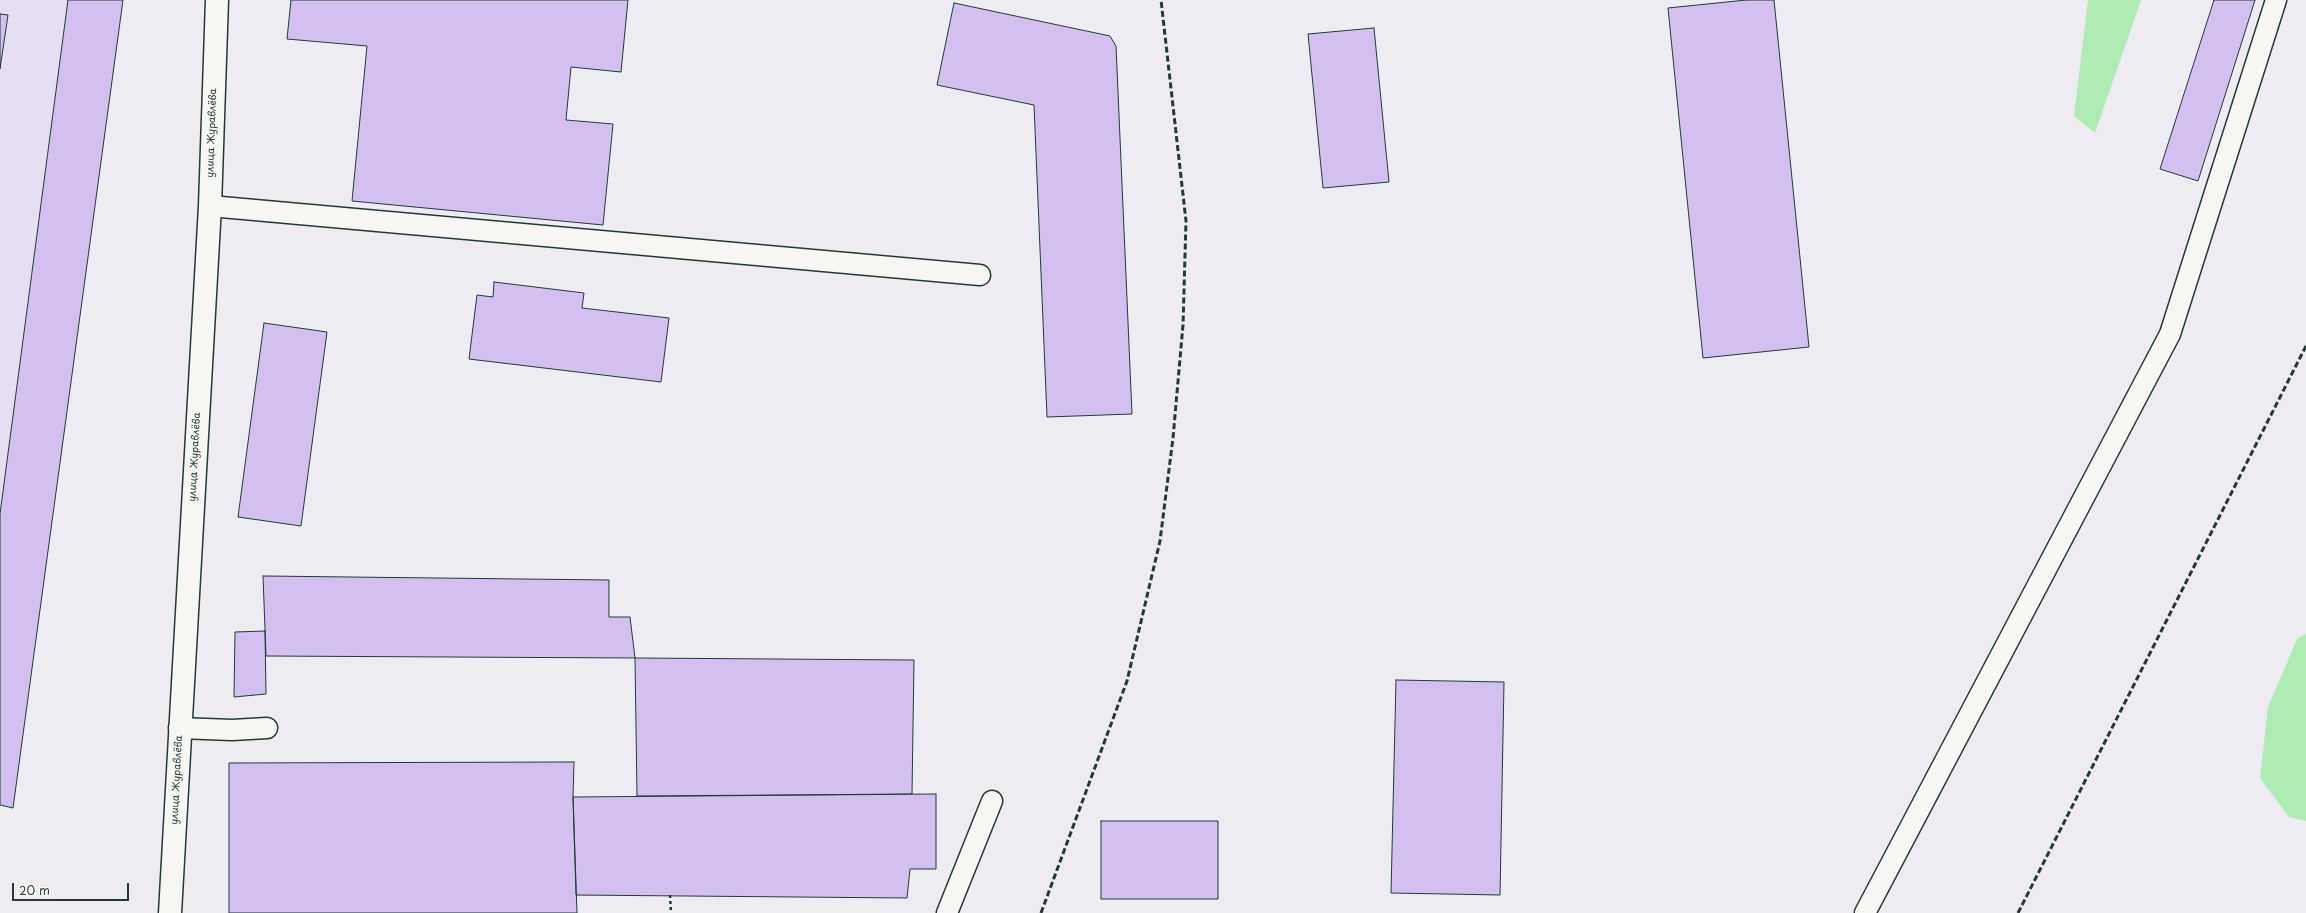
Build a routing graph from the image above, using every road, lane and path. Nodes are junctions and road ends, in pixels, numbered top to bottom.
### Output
1 (217, 0) edge
2 (2276, 0) edge
3 (210, 206) junction
4 (980, 275) dead end
5 (179, 728) junction
6 (267, 728) dead end
7 (992, 801) dead end
8 (670, 895) dead end
9 (170, 913) edge
10 (671, 913) edge
11 (947, 913) edge
12 (1865, 913) edge

1 - 3 street, улица Журавлёва
2 - 12 lane
3 - 4 lane
3 - 5 street, улица Журавлёва
5 - 6 lane
5 - 9 street, улица Журавлёва
7 - 11 lane
8 - 10 path

